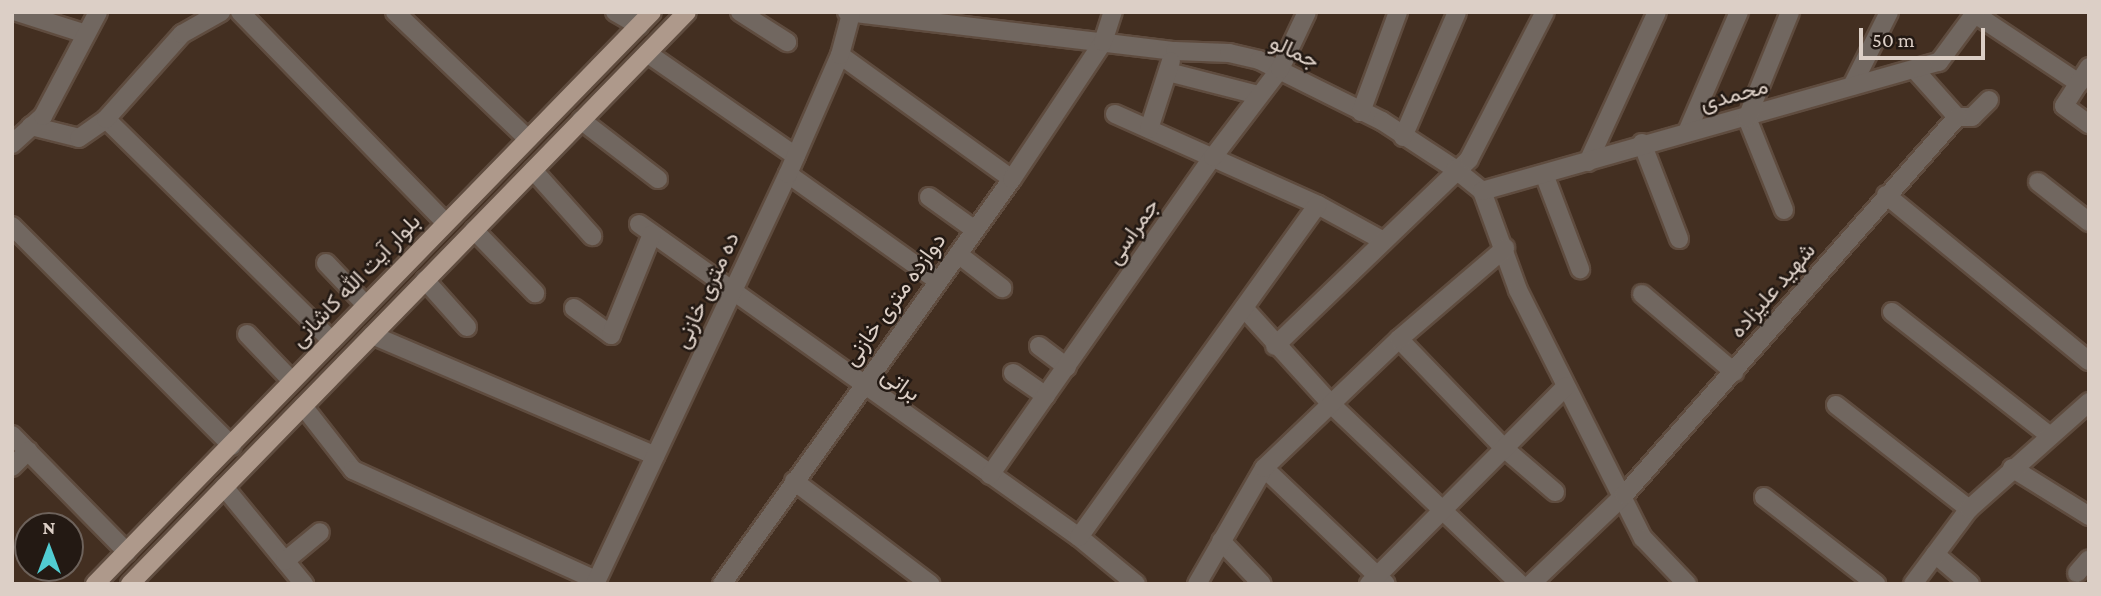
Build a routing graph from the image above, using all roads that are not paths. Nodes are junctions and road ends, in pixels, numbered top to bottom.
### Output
1 (18, 12) edge
2 (98, 12) edge
3 (221, 12) edge
4 (240, 12) edge
5 (395, 12) edge
6 (615, 12) edge
7 (652, 12) edge
8 (687, 12) edge
9 (740, 12) edge
10 (1113, 12) edge
11 (1307, 12) edge
12 (1398, 12) edge
13 (1457, 12) edge
14 (1545, 12) edge
15 (1740, 12) edge
16 (1790, 12) edge
17 (1889, 12) edge
18 (849, 13) edge
19 (1655, 13) edge
20 (1976, 13) edge
21 (951, 18) edge
22 (639, 26) junction
23 (86, 34) junction
24 (787, 42) dead end
25 (1103, 42) junction
26 (1175, 51) junction
27 (647, 53) junction
28 (840, 55) junction
29 (2089, 67) edge
30 (1280, 69) junction
31 (1915, 70) junction
32 (1168, 72) junction
33 (2079, 83) junction
34 (1852, 86) junction
35 (1258, 94) junction
36 (1989, 100) dead end
37 (1362, 112) junction
38 (1115, 114) dead end
39 (1957, 117) junction
40 (106, 118) junction
41 (1747, 118) junction
42 (581, 120) junction
43 (2089, 124) edge
44 (31, 126) junction
45 (1149, 129) junction
46 (1687, 132) junction
47 (1403, 137) junction
48 (527, 138) junction
49 (1642, 143) junction
50 (12, 144) edge
51 (796, 156) junction
52 (1213, 156) junction
53 (1588, 162) junction
54 (1455, 169) junction
55 (533, 170) junction
56 (788, 174) junction
57 (1544, 174) junction
58 (658, 179) dead end
59 (1012, 179) junction
60 (2038, 182) dead end
61 (1482, 191) junction
62 (1886, 195) junction
63 (929, 197) dead end
64 (1318, 205) junction
65 (1784, 210) dead end
66 (445, 222) junction
67 (2089, 222) edge
68 (12, 226) edge
69 (474, 230) junction
70 (975, 230) junction
71 (592, 236) dead end
72 (1679, 239) dead end
73 (1382, 240) junction
74 (1505, 248) junction
75 (958, 254) junction
76 (326, 264) dead end
77 (1580, 269) dead end
78 (425, 280) junction
79 (938, 281) junction
80 (1002, 288) dead end
81 (535, 293) dead end
82 (732, 293) junction
83 (1642, 294) dead end
84 (364, 303) junction
85 (574, 308) dead end
86 (1244, 308) junction
87 (1892, 312) dead end
88 (467, 327) dead end
89 (247, 334) dead end
90 (372, 335) junction
91 (1399, 339) junction
92 (331, 340) junction
93 (1039, 346) dead end
94 (1275, 346) junction
95 (2089, 362) edge
96 (1067, 367) junction
97 (1734, 372) junction
98 (1013, 373) dead end
99 (292, 381) junction
100 (861, 386) junction
101 (1566, 386) junction
102 (1046, 396) junction
103 (2089, 402) edge
104 (1332, 405) junction
105 (1836, 405) dead end
106 (303, 406) junction
107 (12, 435) edge
108 (2050, 436) junction
109 (232, 446) junction
110 (1506, 449) junction
111 (28, 451) junction
112 (654, 456) junction
113 (12, 467) edge
114 (1264, 468) junction
115 (2012, 468) junction
116 (990, 475) junction
117 (794, 481) junction
118 (224, 487) junction
119 (1555, 492) dead end
120 (1624, 495) junction
121 (1764, 497) dead end
122 (1443, 509) junction
123 (1969, 509) junction
124 (2089, 516) edge
125 (320, 532) dead end
126 (1079, 537) junction
127 (1221, 541) junction
128 (127, 552) junction
129 (1935, 555) junction
130 (2089, 559) edge
131 (285, 561) junction
132 (2077, 573) dead end
133 (1378, 581) edge
134 (595, 582) edge
135 (95, 584) edge
136 (130, 584) edge
137 (304, 584) edge
138 (722, 584) edge
139 (930, 584) edge
140 (1136, 584) edge
141 (1197, 584) edge
142 (1262, 584) edge
143 (1520, 584) edge
144 (1531, 584) edge
145 (1687, 584) edge
146 (1876, 584) edge
147 (1913, 584) edge
148 (1970, 584) edge

1 - 23 street
2 - 23 street
3 - 40 street
4 - 66 street
5 - 48 street
6 - 22 street
7 - 22 main road, بلوار آیت الله کاشانی
8 - 27 main road
9 - 24 street
10 - 25 street, دوازده متری خازنی
11 - 30 street, جمراسی
12 - 37 street
13 - 47 street
14 - 54 street
15 - 46 street
16 - 41 street
17 - 34 street
18 - 21 street, جمالو
18 - 28 street, ده متری خازنی
19 - 53 street
20 - 31 street, محمدی
20 - 33 street
21 - 25 street, جمالو
22 - 48 main road, بلوار آیت الله کاشانی
23 - 44 street
25 - 26 street, جمالو
25 - 59 street, دوازده متری خازنی
26 - 30 street, جمالو
26 - 32 street
27 - 42 main road
27 - 51 street
28 - 51 street, ده متری خازنی
28 - 59 street
29 - 33 street
30 - 35 street, جمراسی
30 - 37 street, جمالو
31 - 34 street, محمدی
31 - 39 street
32 - 35 street
32 - 45 street
33 - 43 street
34 - 41 street, محمدی
35 - 52 street, جمراسی
36 - 39 street
37 - 47 street, جمالو
38 - 45 street
39 - 62 street, شهید علیزاده
40 - 44 street
40 - 92 street
41 - 46 street, محمدی
41 - 65 street
42 - 55 main road
42 - 58 street
44 - 50 street
45 - 52 street
46 - 49 street, محمدی
47 - 54 street, جمالو
48 - 66 main road, بلوار آیت الله کاشانی
49 - 53 street, محمدی
49 - 72 street
51 - 56 street, ده متری خازنی
52 - 64 street
52 - 96 street, جمراسی
53 - 57 street, محمدی
54 - 61 street, جمالو
54 - 73 street
55 - 69 main road
55 - 71 street
56 - 79 street
56 - 82 street, ده متری خازنی
57 - 61 street, محمدی
57 - 77 street
59 - 70 street, دوازده متری خازنی
60 - 67 street
61 - 74 street
62 - 95 street
62 - 97 street, شهید علیزاده
63 - 70 street
64 - 73 street
64 - 86 street
66 - 84 main road, بلوار آیت الله کاشانی
68 - 109 street
69 - 78 main road
69 - 81 street
70 - 75 street, دوازده متری خازنی
73 - 94 street
74 - 91 street
74 - 101 street
75 - 79 street, دوازده متری خازنی
75 - 80 street
76 - 84 street
78 - 88 street
78 - 90 main road
79 - 100 street, دوازده متری خازنی
82 - 85 street, براتی
82 - 100 street, براتی
82 - 112 street, ده متری خازنی
83 - 97 street
84 - 92 main road, بلوار آیت الله کاشانی
86 - 94 street
86 - 126 street
87 - 108 street
89 - 99 street
90 - 106 main road
90 - 112 street
91 - 104 street
91 - 110 street
92 - 99 main road, بلوار آیت الله کاشانی
93 - 96 street
94 - 104 street
96 - 102 street, جمراسی
97 - 120 street, شهید علیزاده
98 - 102 street
99 - 109 main road, بلوار آیت الله کاشانی
100 - 116 street, براتی
100 - 117 street, دوازده متری خازنی
101 - 110 street
101 - 120 street
102 - 116 street, جمراسی
103 - 108 street
104 - 114 street
104 - 122 street
105 - 123 street
106 - 118 main road
106 - 134 street
107 - 111 street
108 - 115 street
109 - 128 main road, بلوار آیت الله کاشانی
110 - 119 street
110 - 122 street
111 - 113 street
111 - 128 street
112 - 134 street, ده متری خازنی
114 - 127 street
114 - 133 street
115 - 123 street
115 - 124 street
116 - 126 street, براتی
117 - 138 street, دوازده متری خازنی
117 - 139 street
118 - 131 street
118 - 136 main road
120 - 144 street, شهید علیزاده
120 - 145 street
121 - 146 street
122 - 133 street
122 - 143 street
123 - 129 street
125 - 131 street
126 - 140 street, براتی
127 - 141 street
127 - 142 street
128 - 135 main road, بلوار آیت الله کاشانی
129 - 147 street
129 - 148 street
130 - 132 street
131 - 137 street

